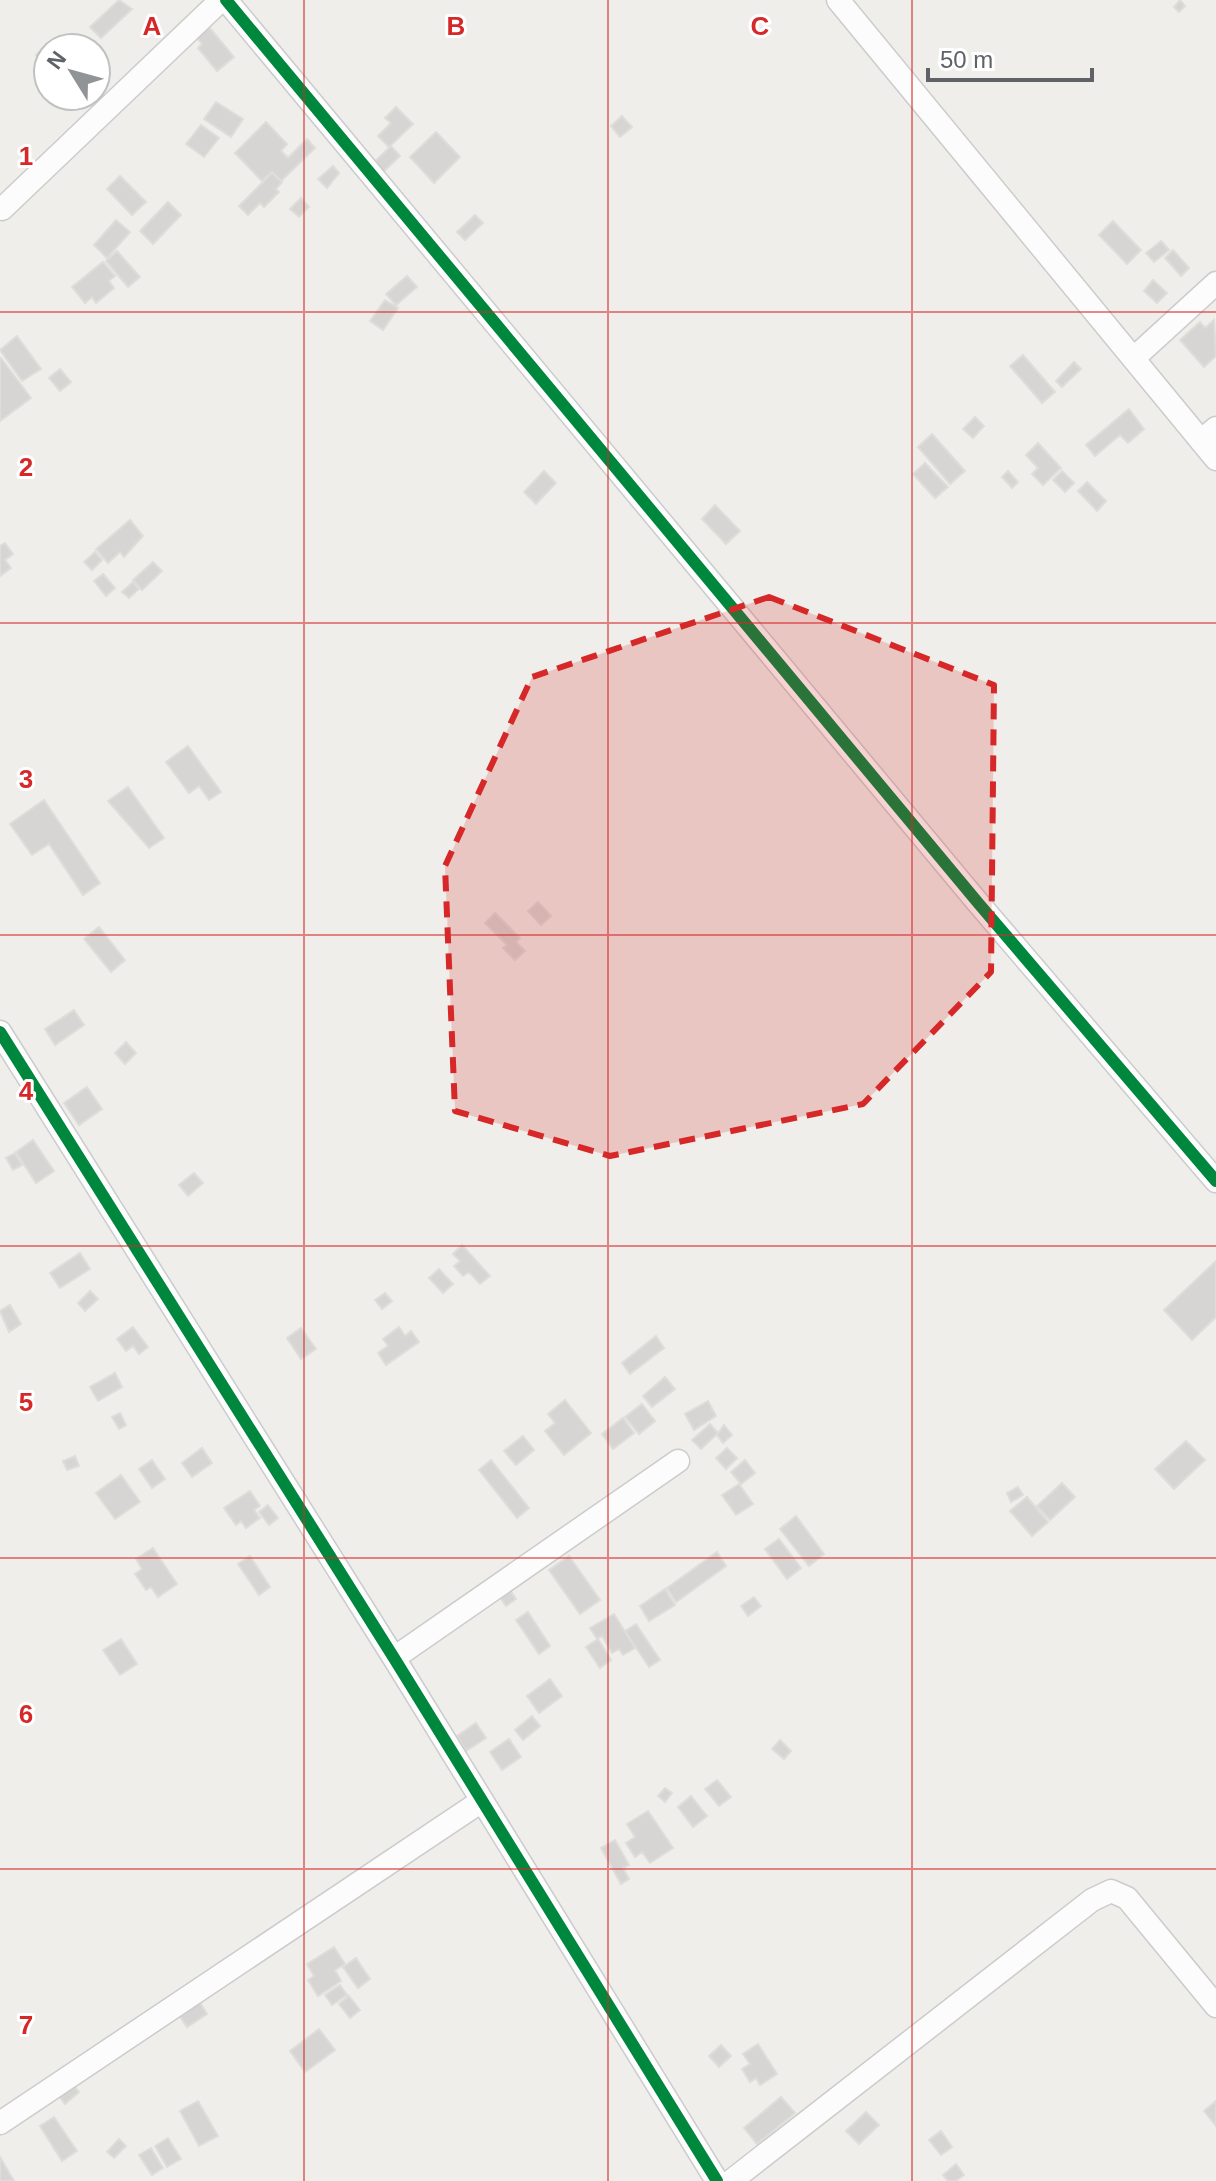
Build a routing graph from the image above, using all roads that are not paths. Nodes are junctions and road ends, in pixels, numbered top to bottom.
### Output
1 (223, 0) edge
2 (838, 0) edge
3 (2, 209) edge
4 (1216, 283) edge
5 (1134, 358) junction
6 (1208, 434) edge
7 (1216, 459) edge
8 (0, 1032) edge
9 (1216, 1181) edge
10 (678, 1461) dead end
11 (394, 1658) junction
12 (480, 1802) junction
13 (1216, 2006) edge
14 (0, 2123) edge
15 (717, 2181) edge
16 (731, 2181) edge

1 - 3 street
1 - 9 street
2 - 5 street
4 - 5 street
5 - 6 street
6 - 7 street
8 - 11 street
10 - 11 street
11 - 12 street
12 - 14 street
12 - 15 street
13 - 16 street

